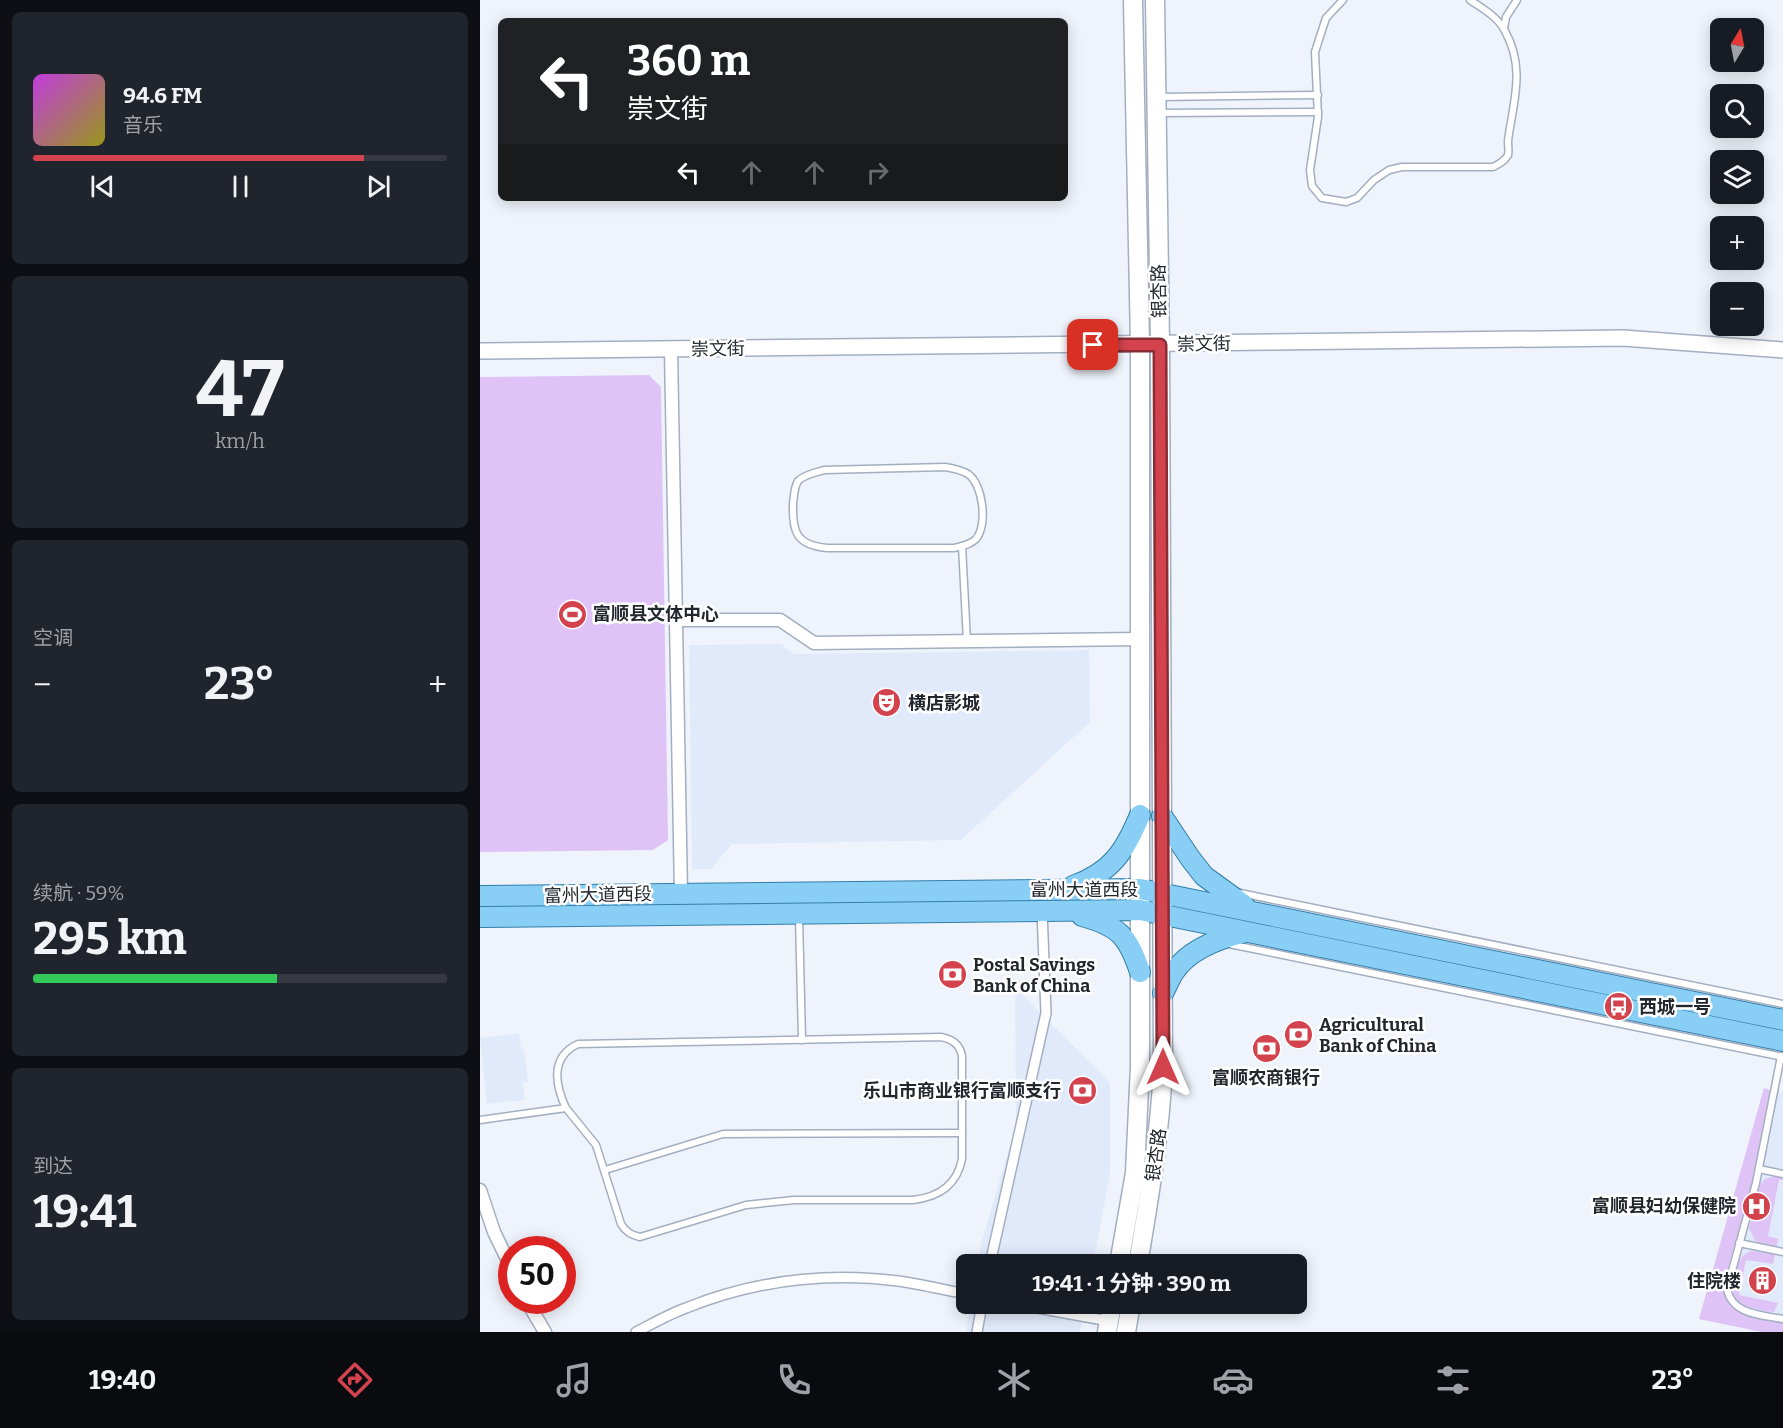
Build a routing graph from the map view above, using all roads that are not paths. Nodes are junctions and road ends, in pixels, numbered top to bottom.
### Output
1 (1133, 0) edge
2 (1155, 0) edge
3 (1343, 0) edge
4 (1470, 0) edge
5 (1517, 0) edge
6 (1504, 29) junction
7 (1318, 95) junction
8 (1157, 105) junction
9 (1318, 112) junction
10 (1140, 345) junction
11 (1160, 345) junction
12 (671, 350) junction
13 (1783, 350) edge
14 (480, 351) edge
15 (962, 546) junction
16 (676, 620) junction
17 (1140, 639) junction
18 (967, 641) junction
19 (1140, 814) junction
20 (1162, 816) junction
21 (1140, 889) junction
22 (1220, 889) junction
23 (1062, 890) junction
24 (1162, 892) junction
25 (681, 894) junction
26 (480, 896) edge
27 (1140, 910) junction
28 (1251, 910) junction
29 (1042, 911) junction
30 (1065, 911) junction
31 (799, 914) junction
32 (1162, 914) junction
33 (480, 917) edge
34 (1249, 931) junction
35 (1217, 941) junction
36 (1140, 972) junction
37 (1163, 993) junction
38 (1783, 1004) edge
39 (1783, 1020) edge
40 (802, 1040) junction
41 (1782, 1051) edge
42 (566, 1108) junction
43 (480, 1120) edge
44 (962, 1133) junction
45 (1759, 1169) junction
46 (605, 1170) junction
47 (1783, 1174) edge
48 (480, 1190) edge
49 (498, 1240) edge
50 (1739, 1243) junction
51 (1783, 1252) edge
52 (992, 1254) edge
53 (1121, 1254) edge
54 (1140, 1254) edge
55 (956, 1292) edge
56 (534, 1314) edge
57 (980, 1314) edge
58 (1079, 1314) edge
59 (1129, 1314) edge
60 (1110, 1319) edge
61 (1783, 1319) edge
62 (545, 1332) edge
63 (636, 1332) edge
64 (977, 1332) edge
65 (1126, 1332) edge

1 - 10 main road, 银杏路
2 - 8 main road, 银杏路
3 - 7 lane
4 - 6 lane
5 - 6 lane
6 - 9 lane
7 - 8 lane
7 - 9 lane
8 - 9 lane
8 - 11 main road, 银杏路
10 - 11 street, 崇文街
10 - 12 street, 崇文街
10 - 17 main road, 银杏路
11 - 13 street, 崇文街
11 - 20 main road, 银杏路
12 - 14 street, 崇文街
12 - 16 street
15 - 15 lane
15 - 18 lane
16 - 18 street
16 - 25 street
17 - 18 street
17 - 19 main road, 银杏路
19 - 21 main road, 银杏路
19 - 23 main road
20 - 22 main road
20 - 24 main road, 银杏路
21 - 23 main road, 富州大道西段
21 - 24 main road, 富州大道西段
21 - 27 main road, 银杏路
22 - 28 main road
22 - 38 lane
23 - 25 main road, 富州大道西段
24 - 28 main road, 富州大道西段
24 - 32 main road, 银杏路
25 - 26 main road, 富州大道西段
27 - 30 main road, 富州大道西段
27 - 32 main road, 富州大道西段
27 - 36 main road, 银杏路
28 - 39 main road, 富州大道西段
29 - 30 main road, 富州大道西段
29 - 31 main road, 富州大道西段
29 - 52 street
30 - 36 main road
31 - 33 main road, 富州大道西段
31 - 40 lane
32 - 34 main road, 富州大道西段
32 - 37 main road, 银杏路
34 - 35 main road
34 - 41 main road, 富州大道西段
35 - 37 main road
35 - 41 lane
36 - 53 main road, 银杏路
37 - 54 main road, 银杏路
40 - 42 lane
40 - 44 lane
41 - 45 lane
42 - 43 lane
42 - 46 lane
44 - 46 lane
44 - 46 lane
45 - 47 lane
45 - 50 lane
48 - 49 street
50 - 51 lane
50 - 61 lane
55 - 63 street
56 - 62 street
57 - 64 street
58 - 60 street
59 - 65 main road

